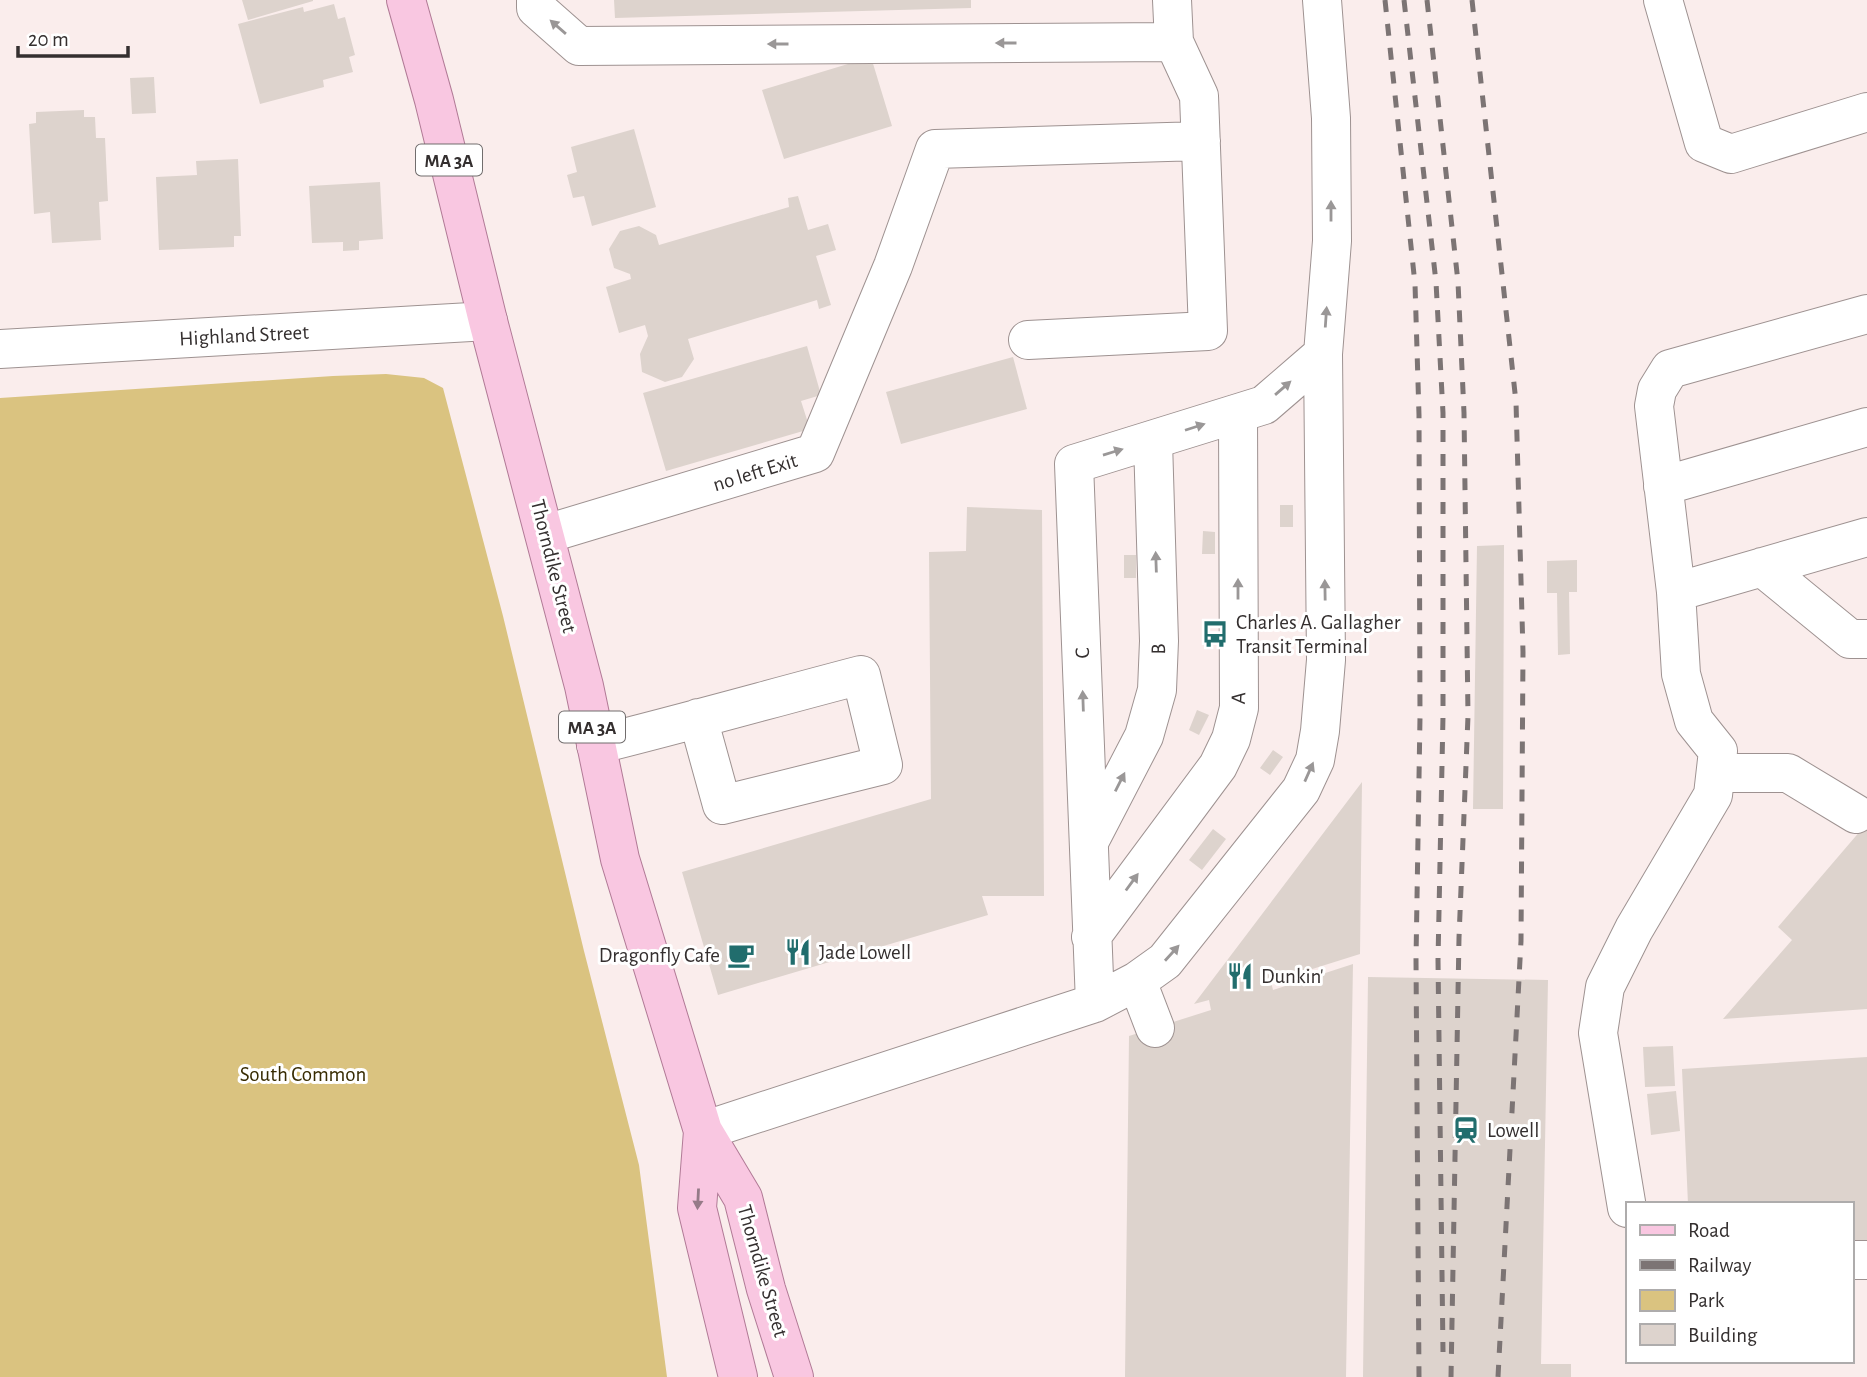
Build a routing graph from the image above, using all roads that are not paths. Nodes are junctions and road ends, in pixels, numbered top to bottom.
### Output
1 (406, 0) edge
2 (536, 0) edge
3 (1172, 0) edge
4 (1322, 0) edge
5 (1663, 0) edge
6 (1174, 42) junction
7 (1867, 112) edge
8 (1201, 141) junction
9 (1867, 314) edge
10 (488, 321) junction
11 (1028, 340) dead end
12 (0, 349) edge
13 (1323, 354) junction
14 (1238, 414) junction
15 (1867, 427) edge
16 (1153, 441) junction
17 (1663, 486) junction
18 (563, 529) junction
19 (1867, 537) edge
20 (1762, 567) junction
21 (1676, 592) junction
22 (1867, 639) edge
23 (698, 718) junction
24 (596, 745) junction
25 (1716, 773) junction
26 (1856, 814) dead end
27 (1089, 842) junction
28 (1091, 937) junction
29 (1136, 981) junction
30 (1095, 1003) junction
31 (1155, 1028) dead end
32 (704, 1131) junction
33 (1626, 1202) edge
34 (738, 1377) edge
35 (794, 1377) edge

1 - 10 main road, Thorndike Street / MA 3A
6 -> 2 street
3 - 6 street
13 -> 4 street
5 - 7 street
6 - 8 street
8 - 11 street
8 - 18 street, no left Exit
9 - 17 street
10 - 12 street, Highland Street
10 - 18 main road, Thorndike Street / MA 3A
14 -> 13 street
29 -> 13 street
16 -> 14 street
28 -> 14 street, A
15 - 17 street
27 -> 16 street, B
27 -> 16 street, C
17 - 21 street
18 - 24 main road, Thorndike Street / MA 3A
19 - 20 street
20 - 21 street
20 - 22 street
21 - 25 street
23 - 23 street
23 - 24 street
24 - 32 main road, Thorndike Street / MA 3A
25 - 26 street
25 - 33 street
27 - 28 street, C
28 - 30 street, C
29 - 30 street
29 - 31 street
30 - 32 street
32 -> 34 main road, Thorndike Street
32 - 35 main road, Thorndike Street / MA 3A

